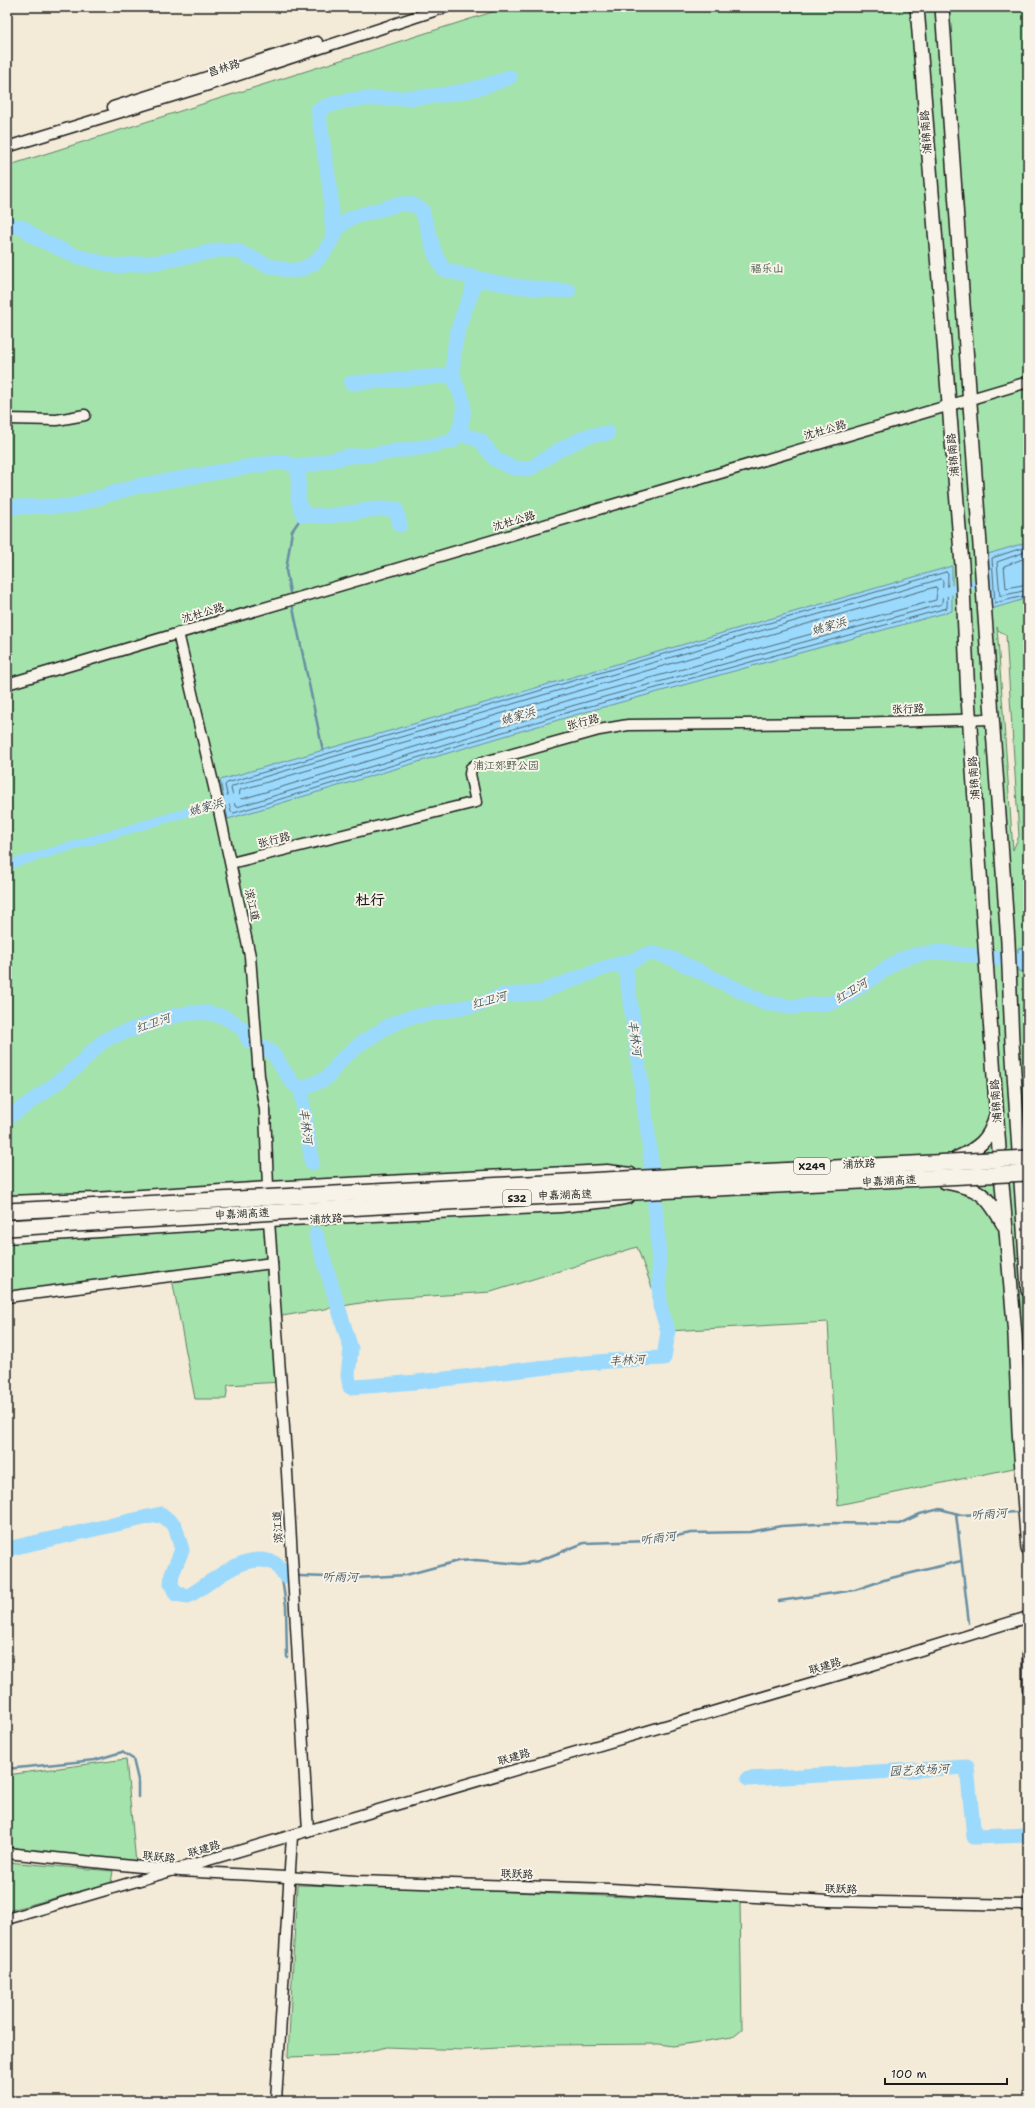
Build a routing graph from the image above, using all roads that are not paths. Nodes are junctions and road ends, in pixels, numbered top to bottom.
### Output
1 (426, 7) edge
2 (446, 7) edge
3 (916, 7) edge
4 (942, 7) edge
5 (7, 140) edge
6 (7, 147) edge
7 (1028, 382) edge
8 (970, 400) junction
9 (948, 406) junction
10 (85, 415) dead end
11 (7, 419) edge
12 (178, 633) junction
13 (7, 684) edge
14 (970, 718) junction
15 (992, 718) junction
16 (231, 863) junction
17 (996, 1112) junction
18 (999, 1155) junction
19 (1025, 1155) edge
20 (957, 1158) junction
21 (644, 1174) junction
22 (1025, 1177) edge
23 (1001, 1180) junction
24 (945, 1182) junction
25 (268, 1187) junction
26 (647, 1194) junction
27 (7, 1201) edge
28 (7, 1207) edge
29 (7, 1211) edge
30 (269, 1222) junction
31 (7, 1229) edge
32 (1005, 1231) junction
33 (7, 1238) edge
34 (272, 1263) junction
35 (1028, 1290) edge
36 (7, 1297) edge
37 (1028, 1549) edge
38 (1028, 1617) edge
39 (1028, 1654) edge
40 (1028, 1689) edge
41 (308, 1831) junction
42 (292, 1836) junction
43 (7, 1853) edge
44 (170, 1870) junction
45 (290, 1877) junction
46 (1028, 1906) edge
47 (7, 1919) edge
48 (276, 2101) edge

1 - 5 street, 昌林路
2 - 6 street, 昌林路
3 - 9 main road, 浦锦南路
4 - 8 main road
7 - 8 street, 沈杜公路
8 - 9 street, 沈杜公路
8 - 15 main road, 浦锦南路
9 - 12 street, 沈杜公路
9 - 14 main road, 浦锦南路
10 - 11 street
12 - 13 street, 沈杜公路
12 - 16 street, 滨江道
14 - 15 street, 张行路
14 - 16 street, 张行路
14 - 17 main road, 浦锦南路
15 - 19 main road, 浦锦南路
16 - 25 street, 滨江道
17 - 18 main road, 浦锦南路
17 - 20 main road
18 - 19 main road, 浦放路 / X249
18 - 20 main road, 浦放路 / X249
18 - 23 main road, 浦锦南路
19 - 22 main road, 浦锦南路
19 - 29 highway, 申嘉湖高速 / S32, bridge
20 - 21 main road, 浦放路 / X249
21 - 25 street, 浦放路
21 - 28 main road, 浦放路
22 - 23 main road, 浦放路
22 - 31 highway, 申嘉湖高速 / S32, bridge
22 - 35 main road, 浦锦南路
23 - 24 main road, 浦放路
23 - 32 main road, 浦锦南路
24 - 26 main road, 浦放路, bridge
24 - 32 main road
25 - 27 street, 浦放路
26 - 30 street, 浦放路
26 - 31 main road, 浦放路, bridge
30 - 33 street, 浦放路
30 - 34 street, 滨江道
32 - 37 main road, 浦锦南路
34 - 36 street
34 - 41 street, 滨江道
38 - 41 street, 联建路
39 - 40 street
41 - 42 street, 联建路
42 - 44 street, 联建路
42 - 45 street
43 - 44 street, 联跃路
44 - 45 street, 联跃路
44 - 47 street, 联建路
45 - 46 street, 联跃路
45 - 48 street

